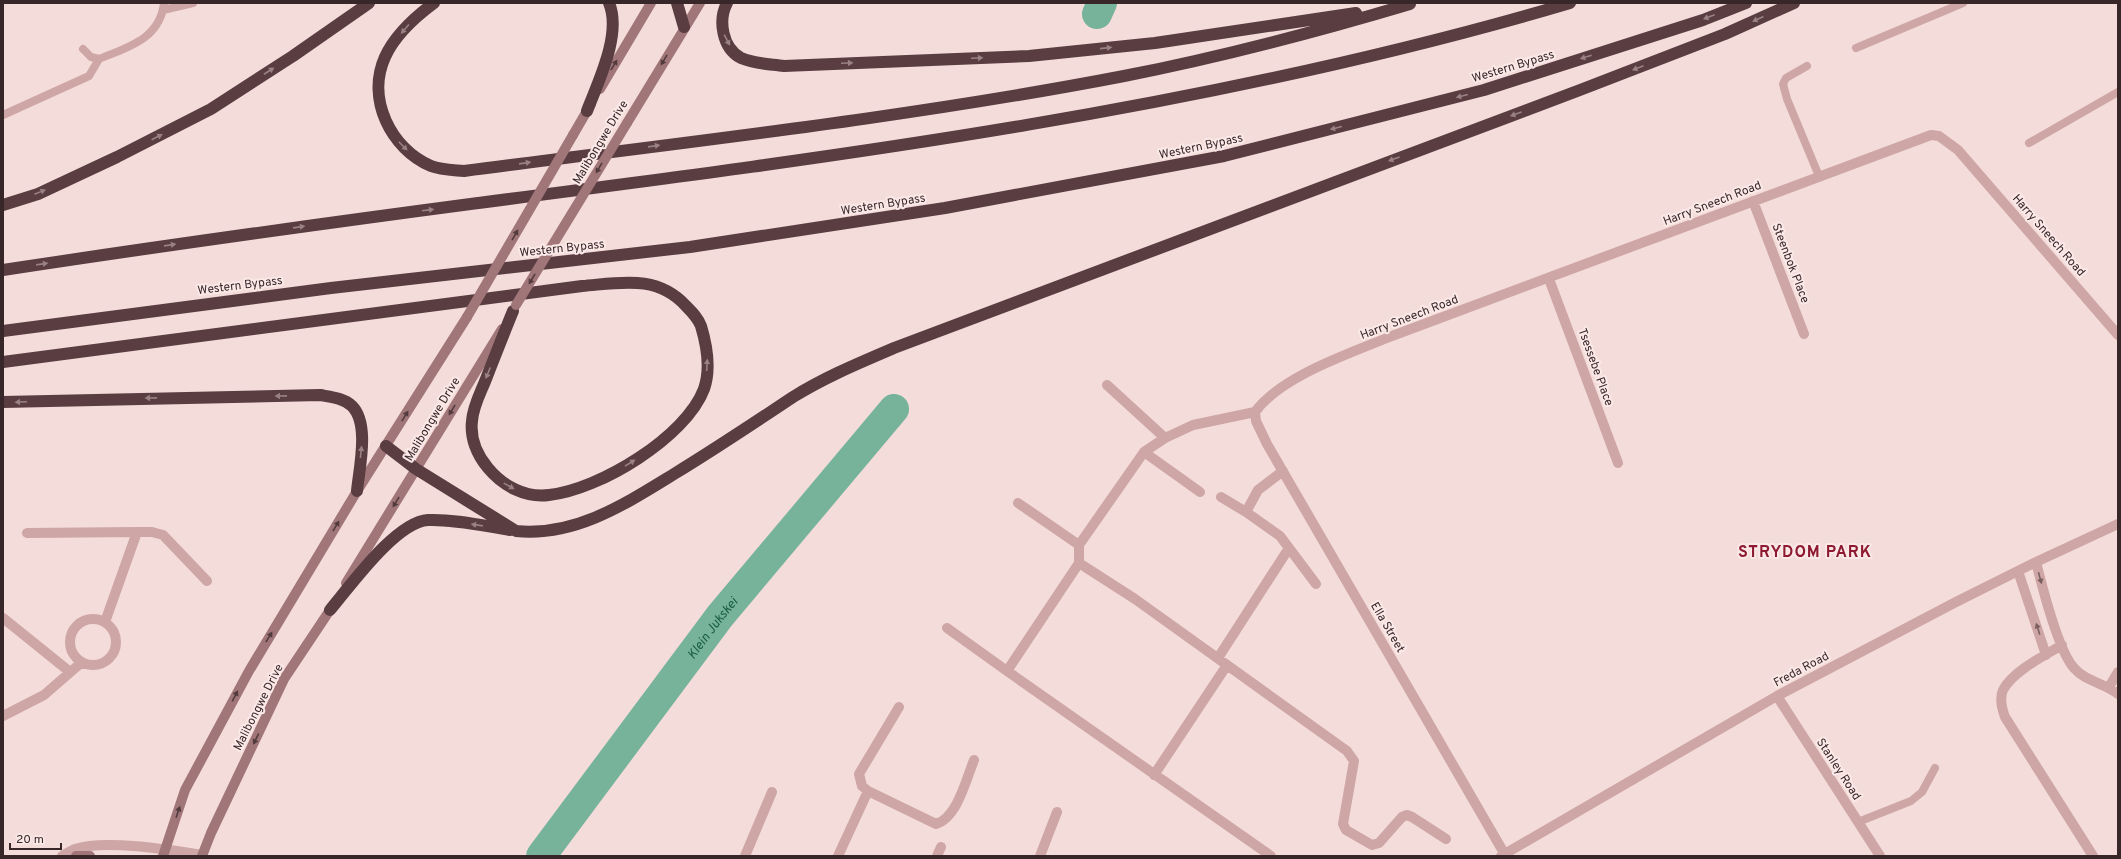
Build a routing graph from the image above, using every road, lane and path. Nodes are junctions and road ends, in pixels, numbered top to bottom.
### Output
1 (193, 3) edge
2 (369, 3) edge
3 (434, 3) edge
4 (609, 3) edge
5 (651, 3) edge
6 (677, 3) edge
7 (700, 3) edge
8 (727, 3) edge
9 (1412, 3) edge
10 (1570, 3) edge
11 (1746, 3) edge
12 (1794, 3) edge
13 (1963, 3) edge
14 (163, 7) edge
15 (684, 27) junction
16 (1856, 48) dead end
17 (83, 49) dead end
18 (99, 59) junction
19 (1807, 66) dead end
20 (2118, 92) edge
21 (587, 112) junction
22 (3, 116) edge
23 (2029, 143) dead end
24 (1819, 176) junction
25 (1753, 201) junction
26 (3, 205) edge
27 (3, 270) edge
28 (1549, 279) junction
29 (515, 308) junction
30 (3, 330) edge
31 (1804, 334) dead end
32 (2118, 335) edge
33 (3, 362) edge
34 (1107, 385) dead end
35 (3, 402) edge
36 (1255, 412) junction
37 (1165, 438) junction
38 (386, 446) junction
39 (1144, 452) junction
40 (1618, 463) dead end
41 (416, 469) junction
42 (1283, 471) junction
43 (357, 491) junction
44 (1200, 492) dead end
45 (1220, 497) dead end
46 (1018, 504) dead end
47 (1246, 512) junction
48 (2118, 524) edge
49 (516, 531) junction
50 (137, 532) junction
51 (27, 533) dead end
52 (1079, 545) junction
53 (1289, 548) junction
54 (2036, 562) junction
55 (1079, 563) junction
56 (2018, 571) junction
57 (207, 581) dead end
58 (1316, 584) dead end
59 (330, 610) junction
60 (3, 618) edge
61 (105, 622) junction
62 (947, 628) dead end
63 (2062, 645) junction
64 (2046, 655) junction
65 (1218, 658) junction
66 (82, 662) junction
67 (1227, 665) junction
68 (1007, 671) junction
69 (70, 672) junction
70 (2118, 672) edge
71 (2109, 687) junction
72 (2118, 694) edge
73 (1777, 696) junction
74 (899, 707) dead end
75 (3, 716) edge
76 (974, 760) dead end
77 (1935, 768) dead end
78 (1154, 775) junction
79 (868, 790) junction
80 (772, 792) dead end
81 (1057, 812) dead end
82 (1858, 822) junction
83 (1446, 839) dead end
84 (164, 852) edge
85 (202, 855) edge
86 (1502, 855) edge
87 (62, 856) edge
88 (76, 856) edge
89 (90, 856) edge
90 (745, 856) edge
91 (838, 856) edge
92 (1040, 856) edge
93 (1271, 856) edge
94 (1880, 856) edge
95 (2093, 856) edge

1 - 14 lane
26 -> 2 highway
3 -> 9 highway
4 - 21 highway
21 -> 5 main road, Malibongwe Drive
6 - 15 highway
7 - 15 main road, Malibongwe Drive
8 -> 9 highway
27 -> 10 highway
11 -> 30 highway, Western Bypass
12 -> 49 highway
13 - 16 lane
14 - 18 lane
15 -> 29 main road, Malibongwe Drive, bridge
17 - 18 lane
18 - 22 lane
19 - 24 lane
20 - 23 lane
38 -> 21 main road, Malibongwe Drive, bridge
24 - 25 street, Harry Sneech Road
24 - 32 street, Harry Sneech Road
25 - 28 street, Harry Sneech Road
25 - 31 street, Steenbok Place
28 - 36 street, Harry Sneech Road
28 - 40 street, Tsessebe Place
29 -> 33 highway
29 -> 41 main road, Malibongwe Drive
34 - 37 street
43 -> 35 highway
36 - 37 street
36 - 42 street, Ella Street
37 - 39 street
38 - 41 highway
38 - 43 main road, Malibongwe Drive
39 - 44 street
39 - 52 street
41 - 49 highway
41 -> 59 main road, Malibongwe Drive
42 - 47 street
42 - 86 street, Ella Street
84 -> 43 main road, Malibongwe Drive
45 - 47 street
46 - 52 street
47 - 53 street
48 - 54 street, Freda Road
49 -> 59 highway
50 - 51 street
50 - 57 street
50 - 61 street
52 - 55 street
53 - 58 street
53 - 65 street
54 - 56 street, Freda Road
54 -> 63 street
55 - 65 street
55 - 68 street
64 -> 56 street
56 - 73 street, Freda Road
59 -> 85 main road, Malibongwe Drive
60 - 69 street
61 - 66 street
61 - 66 street
62 - 68 street
63 - 64 street
63 - 71 street
64 - 95 street
65 - 67 street
66 - 69 street
67 - 78 street
67 - 83 street
68 - 78 street
69 - 75 street
70 - 71 street
71 - 72 street
73 - 82 street, Stanley Road
73 - 86 street, Freda Road
74 - 79 street
76 - 79 street
77 - 82 lane
78 - 93 street
79 - 91 street
80 - 90 street
81 - 92 street
82 - 94 street, Stanley Road
84 - 85 street
84 - 87 street
88 - 89 main road

